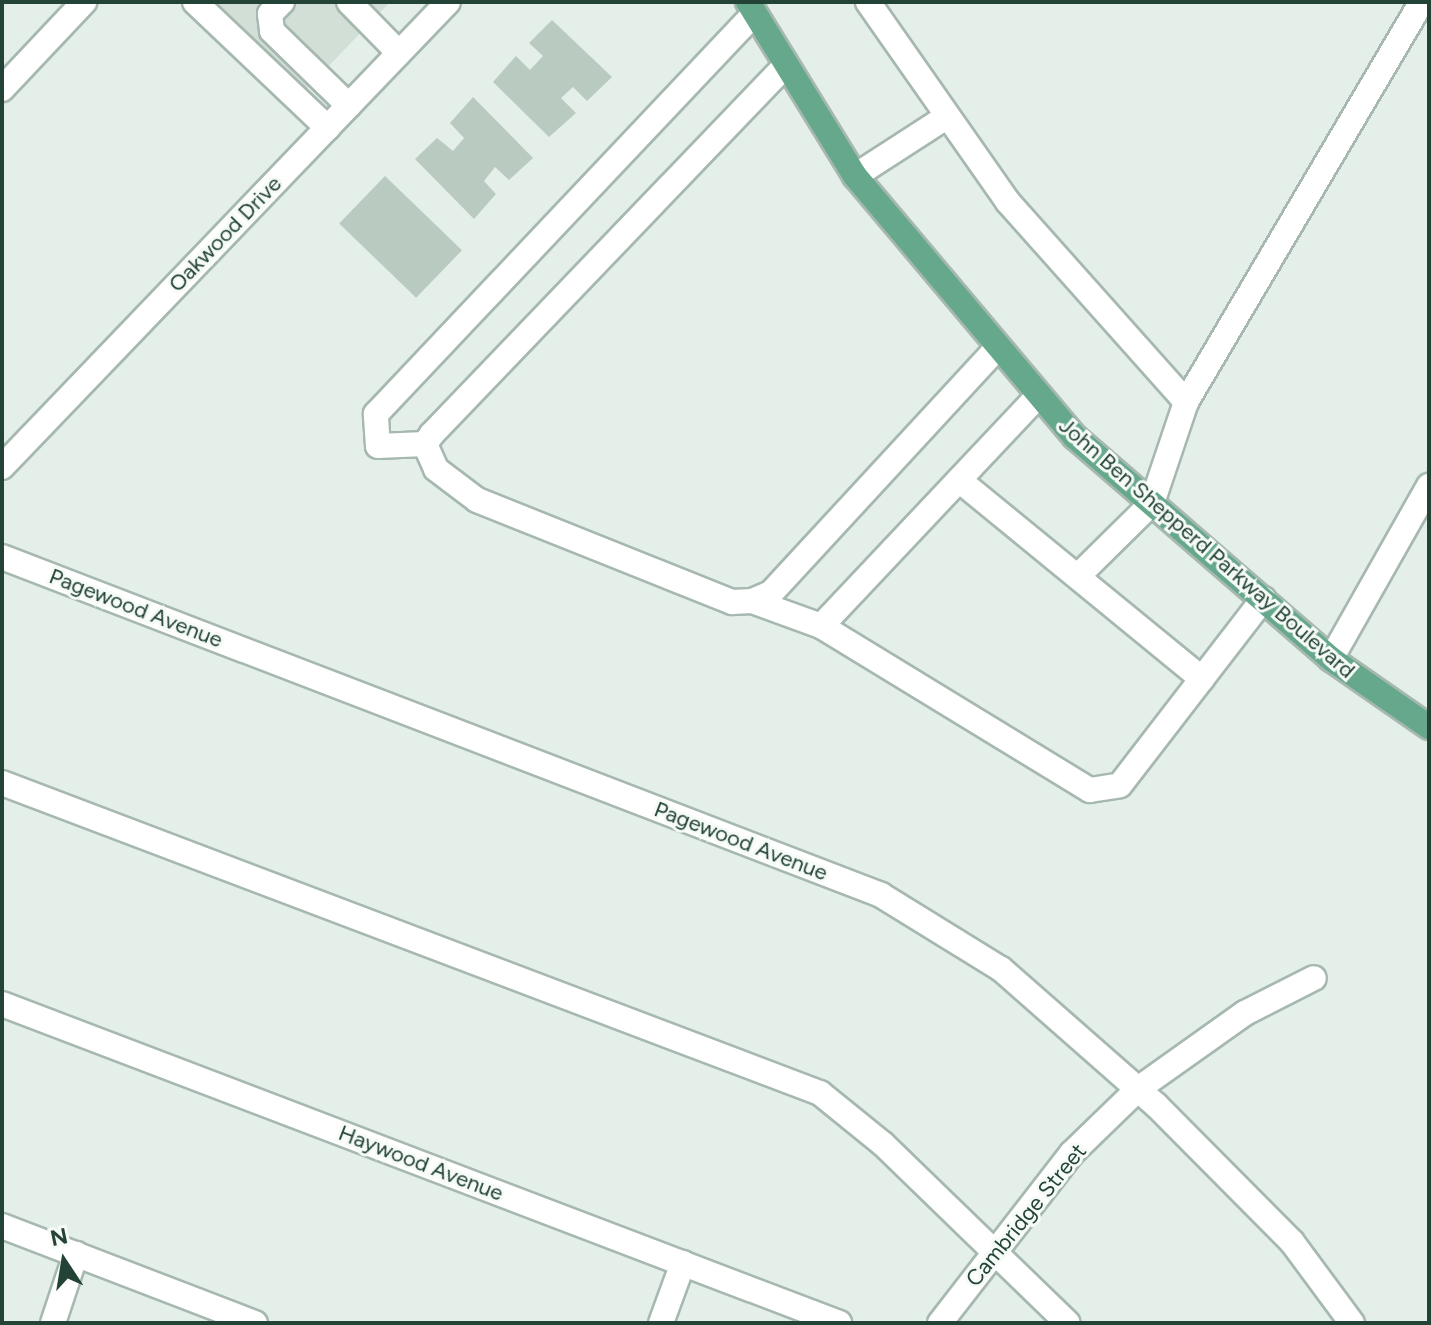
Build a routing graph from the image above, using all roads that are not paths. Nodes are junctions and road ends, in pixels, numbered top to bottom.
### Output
1 (84, 2) edge
2 (195, 2) edge
3 (282, 2) edge
4 (349, 2) edge
5 (868, 2) edge
6 (1422, 2) edge
7 (438, 6) edge
8 (751, 8) edge
9 (399, 53) junction
10 (784, 67) junction
11 (2, 89) edge
12 (349, 106) junction
13 (943, 119) junction
14 (328, 128) junction
15 (855, 176) junction
16 (997, 348) junction
17 (1038, 396) junction
18 (1186, 402) junction
19 (425, 444) junction
20 (2, 467) edge
21 (959, 480) junction
22 (1429, 486) edge
23 (1152, 503) junction
24 (2, 557) edge
25 (1078, 576) junction
26 (1263, 599) junction
27 (752, 601) junction
28 (821, 626) junction
29 (1331, 659) junction
30 (1202, 679) junction
31 (1429, 727) edge
32 (2, 783) edge
33 (1314, 978) dead end
34 (2, 1004) edge
35 (1138, 1089) junction
36 (2, 1226) edge
37 (993, 1253) junction
38 (76, 1254) junction
39 (683, 1263) junction
40 (53, 1323) edge
41 (255, 1323) edge
42 (661, 1323) edge
43 (839, 1323) edge
44 (940, 1323) edge
45 (1068, 1323) edge
46 (1352, 1323) edge

1 - 11 street
2 - 14 street
3 - 12 street
4 - 9 street
5 - 13 street
6 - 18 street
7 - 9 street, Oakwood Drive
8 - 10 main road, John Ben Shepperd Parkway Boulevard
8 - 19 street
9 - 12 street, Oakwood Drive
10 - 15 main road, John Ben Shepperd Parkway Boulevard
10 - 19 street
12 - 14 street, Oakwood Drive
13 - 15 street
13 - 18 street
14 - 20 street, Oakwood Drive
15 - 16 main road, John Ben Shepperd Parkway Boulevard
16 - 17 main road, John Ben Shepperd Parkway Boulevard
16 - 27 street
17 - 21 street
17 - 23 main road, John Ben Shepperd Parkway Boulevard
18 - 23 street
19 - 27 street
21 - 25 street
21 - 28 street
22 - 29 street
23 - 25 street
23 - 26 main road, John Ben Shepperd Parkway Boulevard
24 - 35 street, Pagewood Avenue
25 - 30 street
26 - 29 main road, John Ben Shepperd Parkway Boulevard
26 - 30 street
27 - 28 street
28 - 30 street
29 - 31 main road, John Ben Shepperd Parkway Boulevard
32 - 37 street
33 - 35 street, Cambridge Street
34 - 39 street, Haywood Avenue
35 - 37 street, Cambridge Street
35 - 46 street, Pagewood Avenue
36 - 38 street
37 - 44 street, Cambridge Street
37 - 45 street
38 - 40 street
38 - 41 street
39 - 42 street
39 - 43 street, Haywood Avenue

